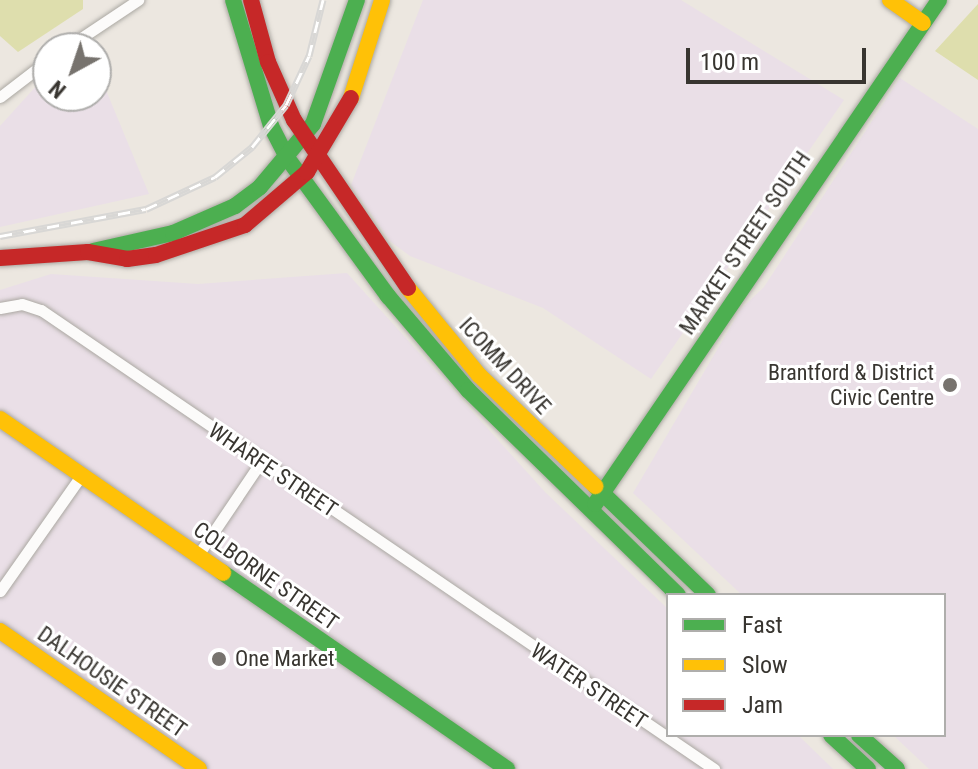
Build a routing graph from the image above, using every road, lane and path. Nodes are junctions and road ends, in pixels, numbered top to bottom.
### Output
1 (138, 0) edge
2 (233, 0) edge
3 (251, 0) edge
4 (357, 0) edge
5 (382, 0) edge
6 (890, 0) edge
7 (939, 0) edge
8 (923, 23) junction
9 (90, 32) edge
10 (32, 72) edge
11 (0, 97) edge
12 (304, 137) junction
13 (317, 158) junction
14 (288, 159) junction
15 (301, 178) junction
16 (88, 252) junction
17 (0, 258) edge
18 (0, 308) edge
19 (0, 419) edge
20 (260, 463) junction
21 (80, 477) junction
22 (601, 495) junction
23 (589, 512) junction
24 (198, 555) junction
25 (0, 591) edge
26 (676, 593) edge
27 (706, 593) edge
28 (505, 629) joint
29 (0, 631) edge
30 (666, 737) edge
31 (666, 737) edge
32 (833, 737) edge
33 (861, 737) edge
34 (194, 768) edge
35 (507, 769) edge
36 (714, 769) edge
37 (868, 769) edge
38 (897, 769) edge

1 - 9 street
2 - 14 main road, ICOMM DRIVE
3 - 12 main road, ICOMM DRIVE
4 - 12 main road
5 - 13 main road
6 - 8 main road
7 - 8 main road, MARKET STREET SOUTH
8 - 22 main road, MARKET STREET SOUTH
10 - 11 street
12 - 13 main road, ICOMM DRIVE
12 - 14 main road
13 - 15 main road
13 - 22 main road, ICOMM DRIVE
14 - 15 main road, ICOMM DRIVE
14 - 16 main road
15 - 16 main road
15 - 23 main road, ICOMM DRIVE
16 - 17 main road
18 - 20 street, WHARFE STREET
19 - 21 main road, COLBORNE STREET
20 - 24 street
20 - 28 street, WHARFE STREET
21 - 24 main road, COLBORNE STREET
21 - 25 street
22 - 23 main road, MARKET STREET SOUTH
22 - 27 main road, ICOMM DRIVE
23 - 26 main road, ICOMM DRIVE
24 - 35 main road, COLBORNE STREET
28 - 30 street, WATER STREET
29 - 34 main road, DALHOUSIE STREET
31 - 36 street, WATER STREET
32 - 37 main road
33 - 38 main road

